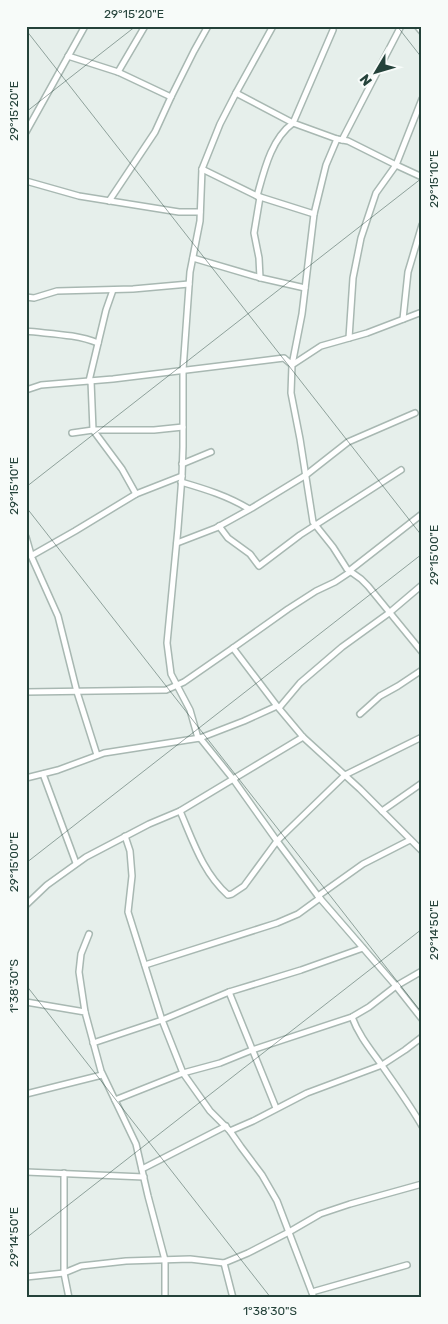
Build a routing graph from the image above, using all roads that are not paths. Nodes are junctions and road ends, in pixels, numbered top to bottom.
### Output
1 (85, 26) edge
2 (145, 26) edge
3 (208, 26) edge
4 (273, 26) edge
5 (401, 26) edge
6 (417, 26) edge
7 (333, 30) dead end
8 (422, 32) edge
9 (68, 56) junction
10 (118, 72) junction
11 (236, 93) junction
12 (171, 96) junction
13 (422, 99) edge
14 (293, 123) junction
15 (26, 132) edge
16 (339, 140) junction
17 (396, 166) junction
18 (202, 169) junction
19 (422, 177) edge
20 (26, 181) edge
21 (259, 197) junction
22 (108, 201) junction
23 (200, 212) junction
24 (314, 214) junction
25 (422, 226) edge
26 (193, 258) junction
27 (260, 278) junction
28 (189, 284) junction
29 (305, 288) junction
30 (113, 290) junction
31 (26, 297) edge
32 (422, 312) edge
33 (403, 319) junction
34 (26, 331) edge
35 (349, 338) junction
36 (98, 343) junction
37 (292, 365) junction
38 (182, 370) junction
39 (90, 381) junction
40 (26, 390) edge
41 (416, 413) dead end
42 (183, 426) junction
43 (94, 430) junction
44 (72, 433) dead end
45 (212, 452) dead end
46 (182, 464) junction
47 (401, 470) dead end
48 (306, 475) junction
49 (181, 479) junction
50 (136, 494) junction
51 (249, 509) junction
52 (422, 514) edge
53 (219, 526) junction
54 (316, 526) junction
55 (26, 537) edge
56 (177, 543) junction
57 (32, 557) junction
58 (26, 561) edge
59 (350, 571) junction
60 (422, 585) edge
61 (389, 613) junction
62 (233, 648) junction
63 (422, 652) edge
64 (422, 670) edge
65 (176, 686) junction
66 (26, 692) edge
67 (77, 692) junction
68 (278, 706) junction
69 (360, 714) dead end
70 (303, 737) junction
71 (422, 737) edge
72 (199, 738) junction
73 (97, 755) junction
74 (43, 774) junction
75 (345, 774) junction
76 (26, 778) edge
77 (233, 779) junction
78 (422, 783) edge
79 (382, 811) junction
80 (180, 812) junction
81 (125, 836) junction
82 (410, 840) junction
83 (277, 841) junction
84 (422, 851) edge
85 (76, 863) junction
86 (319, 897) junction
87 (26, 905) edge
88 (89, 934) dead end
89 (364, 948) junction
90 (146, 965) junction
91 (422, 971) edge
92 (396, 986) junction
93 (229, 992) junction
94 (26, 1002) edge
95 (85, 1012) junction
96 (352, 1017) junction
97 (422, 1019) edge
98 (162, 1020) junction
99 (422, 1037) edge
100 (93, 1044) junction
101 (252, 1050) junction
102 (382, 1065) junction
103 (183, 1073) junction
104 (102, 1075) junction
105 (26, 1094) edge
106 (114, 1100) junction
107 (276, 1108) junction
108 (226, 1126) junction
109 (422, 1126) edge
110 (230, 1131) junction
111 (142, 1169) junction
112 (26, 1172) edge
113 (64, 1173) junction
114 (144, 1177) junction
115 (422, 1184) edge
116 (289, 1232) junction
117 (165, 1260) junction
118 (224, 1263) junction
119 (407, 1265) dead end
120 (64, 1273) junction
121 (26, 1277) edge
122 (313, 1295) edge
123 (69, 1298) edge
124 (165, 1298) edge
125 (233, 1298) edge

1 - 9 street
2 - 10 street
3 - 12 street
4 - 11 street
5 - 16 street
6 - 8 street
7 - 14 street
9 - 10 street
9 - 15 street
10 - 12 street
11 - 14 street
11 - 18 street
12 - 22 street
13 - 17 street
14 - 16 street
14 - 21 street
16 - 17 street
16 - 24 street
17 - 19 street
17 - 35 street
18 - 21 street
18 - 23 street
20 - 22 street
21 - 24 street
21 - 27 street
22 - 23 street
23 - 26 street
24 - 29 street
25 - 33 street
26 - 27 street
26 - 28 street
27 - 29 street
28 - 30 street
28 - 38 street
29 - 37 street
30 - 31 street
30 - 36 street
32 - 33 street
33 - 35 street
34 - 36 street
35 - 37 street
36 - 39 street
37 - 38 street
37 - 48 street
38 - 39 street
38 - 42 street
39 - 40 street
39 - 43 street
41 - 48 street
42 - 43 street
42 - 46 street
43 - 44 street
43 - 50 street
45 - 46 street
46 - 49 street
47 - 54 street
48 - 51 street
48 - 54 street
49 - 50 street
49 - 51 street
49 - 56 street
50 - 57 street
51 - 53 street
52 - 59 street
53 - 54 street
53 - 56 street
54 - 59 street
55 - 57 street
56 - 65 street
57 - 58 street
57 - 67 street
59 - 61 street
59 - 62 street
60 - 61 street
61 - 63 street
61 - 68 street
62 - 65 street
62 - 68 street
64 - 69 street
65 - 67 street
65 - 72 street
66 - 67 street
67 - 73 street
68 - 70 street
68 - 72 street
70 - 75 street
70 - 77 street
71 - 75 street
72 - 73 street
72 - 77 street
73 - 74 street
74 - 76 street
74 - 85 street
75 - 79 street
75 - 83 street
77 - 80 street
77 - 83 street
78 - 79 street
79 - 82 street
80 - 81 street
80 - 83 street
81 - 85 street
81 - 90 street
82 - 84 street
82 - 86 street
83 - 86 street
85 - 87 street
86 - 89 street
86 - 90 street
88 - 95 street
89 - 92 street
89 - 93 street
90 - 98 street
91 - 92 street
92 - 96 street
92 - 97 street
93 - 98 street
93 - 101 street
94 - 95 street
95 - 100 street
96 - 101 street
96 - 102 street
98 - 100 street
98 - 103 street
99 - 102 street
100 - 104 street
101 - 103 street
101 - 107 street
102 - 107 street
102 - 109 street
103 - 106 street
103 - 108 street
104 - 105 street
104 - 106 street
106 - 111 street
107 - 110 street
108 - 110 street
108 - 111 street
110 - 116 street
111 - 114 street
112 - 113 street
113 - 114 street
113 - 120 street
114 - 117 street
115 - 116 street
116 - 118 street
116 - 122 street
117 - 118 street
117 - 120 street
117 - 124 street
118 - 125 street
119 - 122 street
120 - 121 street
120 - 123 street

